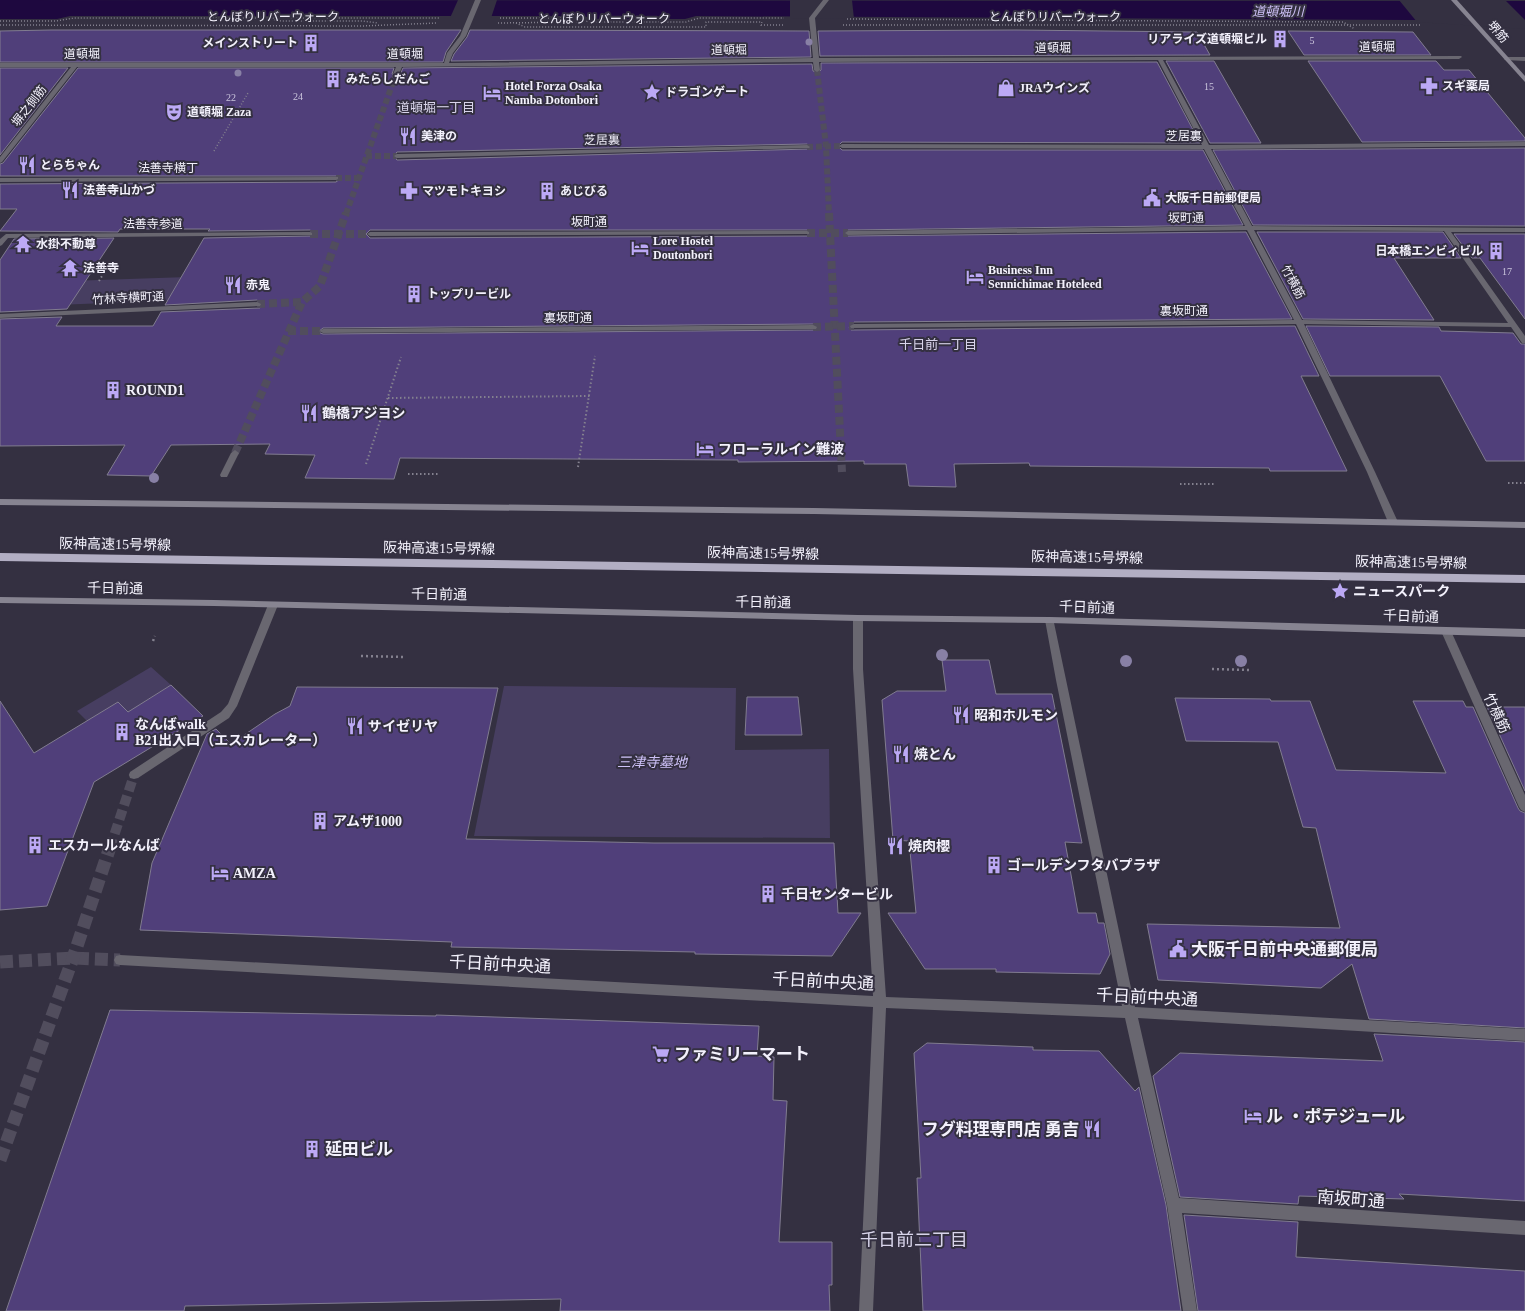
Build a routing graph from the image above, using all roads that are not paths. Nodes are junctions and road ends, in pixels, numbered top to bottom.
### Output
1 (478, 0) edge
2 (826, 0) edge
3 (1454, 0) edge
4 (1459, 57) dead end
5 (1160, 59) junction
6 (1507, 59) junction
7 (1525, 59) edge
8 (816, 60) junction
9 (0, 65) edge
10 (75, 65) junction
11 (400, 65) junction
12 (446, 65) junction
13 (817, 70) tunnel mouth
14 (396, 74) tunnel mouth
15 (1525, 80) edge
16 (1525, 144) edge
17 (842, 146) tunnel mouth
18 (807, 147) tunnel mouth
19 (1206, 147) junction
20 (397, 156) tunnel mouth
21 (0, 161) edge
22 (336, 178) tunnel mouth
23 (0, 180) edge
24 (1250, 228) junction
25 (1446, 229) junction
26 (1525, 230) edge
27 (807, 232) tunnel mouth
28 (848, 232) tunnel mouth
29 (310, 234) tunnel mouth
30 (370, 234) tunnel mouth
31 (0, 244) edge
32 (257, 304) tunnel mouth
33 (0, 316) edge
34 (1299, 322) junction
35 (1514, 325) junction
36 (854, 326) tunnel mouth
37 (813, 327) tunnel mouth
38 (323, 331) tunnel mouth
39 (1525, 342) edge
40 (235, 453) tunnel mouth
41 (224, 475) dead end
42 (0, 502) edge
43 (1393, 522) junction
44 (1525, 525) edge
45 (0, 557) edge
46 (1525, 579) edge
47 (0, 600) edge
48 (273, 604) junction
49 (858, 618) junction
50 (1050, 620) junction
51 (1446, 631) junction
52 (1525, 633) edge
53 (134, 775) tunnel mouth
54 (1525, 807) edge
55 (120, 960) tunnel mouth
56 (880, 1002) junction
57 (1130, 1012) junction
58 (1525, 1035) edge
59 (1174, 1205) junction
60 (1525, 1228) edge
61 (866, 1311) edge
62 (1190, 1311) edge

1 - 12 street
2 - 8 street
3 - 6 main road, 堺筋
4 - 5 street, 道頓堀
5 - 8 street, 道頓堀
5 - 19 street, 竹横筋
6 - 7 street
6 - 15 main road, 堺筋
8 - 12 street, 道頓堀
8 - 13 street
9 - 10 street, 道頓堀
10 - 11 street, 道頓堀
10 - 21 street, 塀之側筋
11 - 12 street, 道頓堀
11 - 14 street
16 - 19 street, 芝居裏
17 - 19 street, 芝居裏
18 - 20 street, 芝居裏
19 - 24 street, 竹横筋
22 - 23 street, 法善寺横丁
24 - 25 street, 坂町通
24 - 28 street, 坂町通
24 - 34 street, 竹横筋
25 - 26 street, 坂町通
25 - 35 street
27 - 30 street, 坂町通
29 - 31 street, 法善寺参道
32 - 33 street, 竹林寺横町通
34 - 35 street, 裏坂町通
34 - 36 street, 裏坂町通
34 - 43 street, 竹横筋
35 - 39 street
37 - 38 street, 裏坂町通
40 - 41 street
42 - 43 main road
43 - 44 main road
45 - 46 highway, 阪神高速15号堺線
47 - 48 main road, 千日前通
48 - 49 main road, 千日前通
48 - 53 street
49 - 50 main road, 千日前通
49 - 56 street
50 - 51 main road, 千日前通
50 - 57 street
51 - 52 main road, 千日前通
51 - 54 street, 竹横筋
55 - 56 street, 千日前中央通
56 - 57 street, 千日前中央通
56 - 61 street
57 - 58 street, 千日前中央通
57 - 59 street
59 - 60 street, 南坂町通
59 - 62 street

